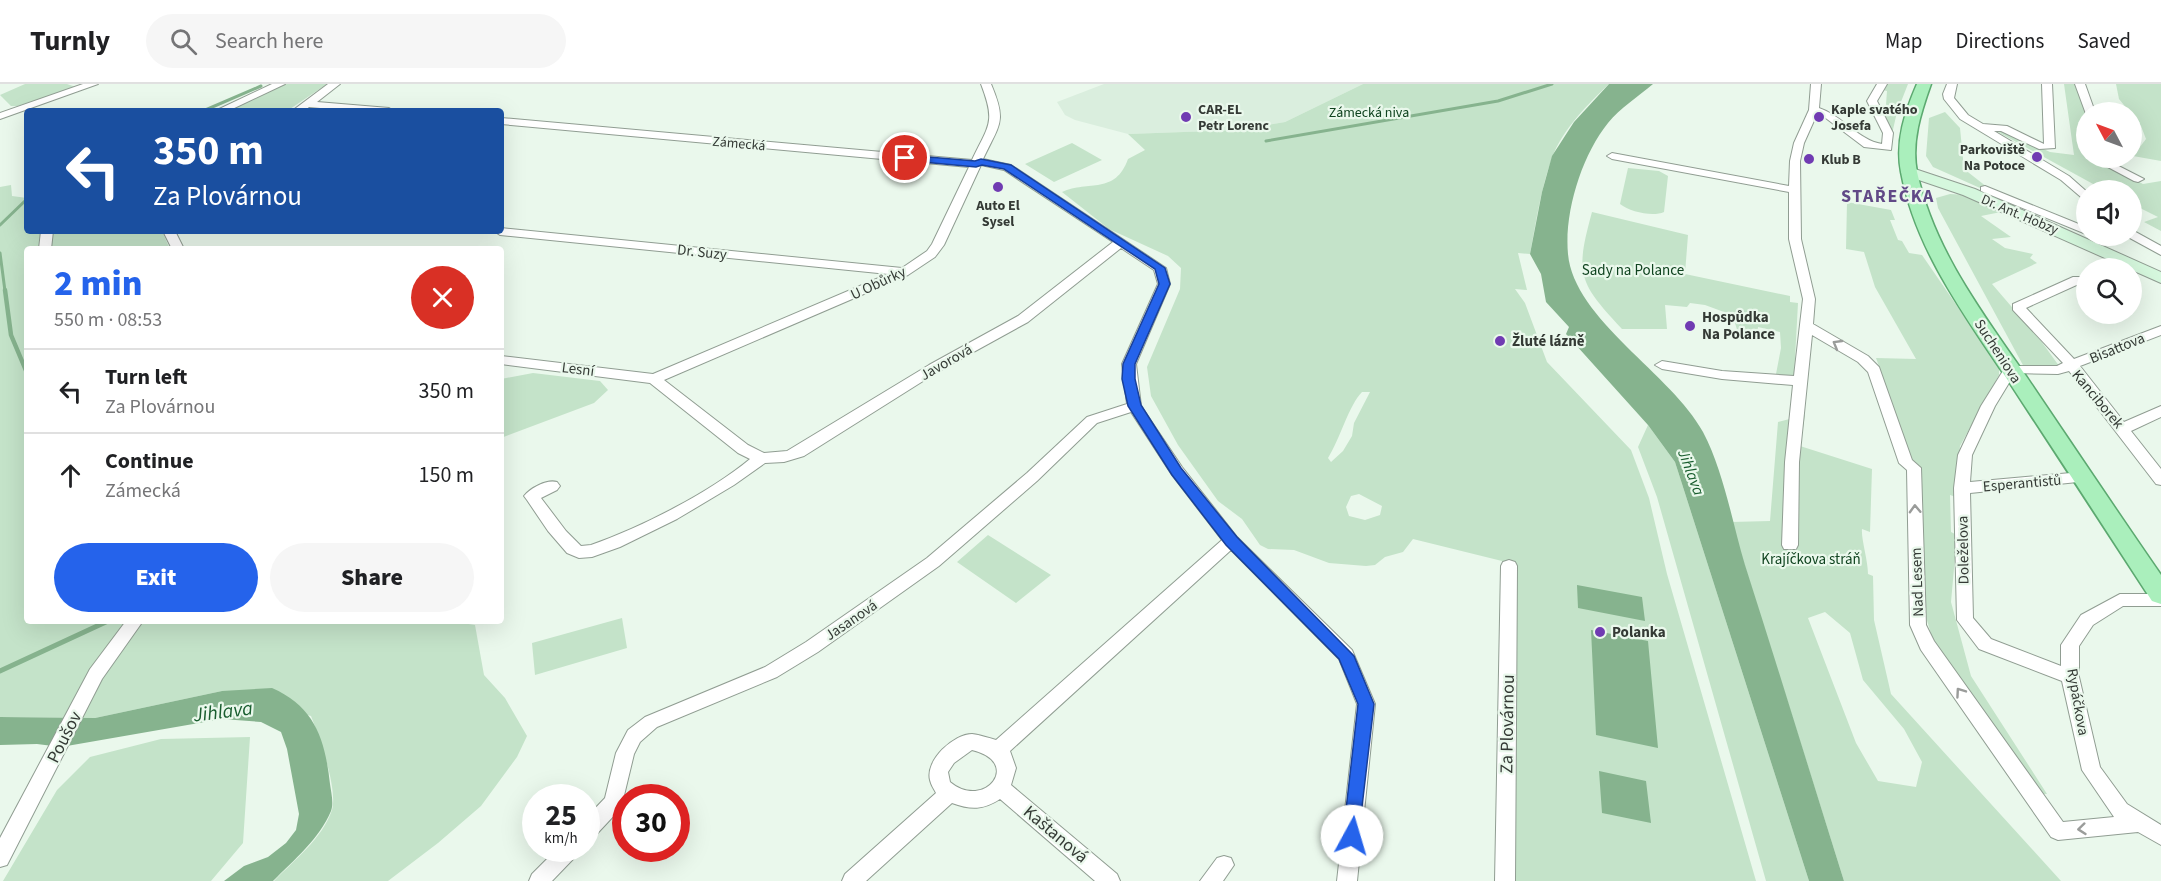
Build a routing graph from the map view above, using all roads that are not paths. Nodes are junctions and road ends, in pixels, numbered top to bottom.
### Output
1 (93, 84) edge
2 (280, 84) edge
3 (335, 84) edge
4 (1816, 84) edge
5 (1882, 84) edge
6 (1924, 84) edge
7 (1952, 84) edge
8 (2047, 84) edge
9 (2080, 84) edge
10 (991, 85) edge
11 (2086, 102) edge
12 (310, 104) junction
13 (227, 108) edge
14 (303, 108) edge
15 (355, 108) edge
16 (1814, 110) junction
17 (2, 113) edge
18 (504, 121) edge
19 (1978, 127) junction
20 (1612, 156) dead end
21 (977, 163) junction
22 (1908, 167) junction
23 (2117, 168) edge
24 (2138, 178) dead end
25 (2076, 187) edge
26 (1794, 190) junction
27 (1977, 191) junction
28 (1915, 196) junction
29 (2076, 227) edge
30 (504, 231) edge
31 (2061, 232) junction
32 (2142, 240) edge
33 (1119, 243) junction
34 (2161, 251) edge
35 (904, 272) junction
36 (2161, 278) edge
37 (2076, 280) edge
38 (1805, 325) junction
39 (2161, 330) edge
40 (504, 360) edge
41 (1662, 365) dead end
42 (2010, 369) junction
43 (2077, 370) junction
44 (654, 379) junction
45 (1800, 381) junction
46 (1134, 406) junction
47 (2161, 411) edge
48 (2122, 429) junction
49 (762, 458) junction
50 (2082, 477) junction
51 (2161, 480) edge
52 (552, 486) dead end
53 (1962, 488) junction
54 (1232, 541) junction
55 (1790, 545) dead end
56 (1509, 566) dead end
57 (2161, 594) edge
58 (2161, 600) edge
59 (133, 624) edge
60 (2070, 676) junction
61 (998, 750) junction
62 (1001, 788) junction
63 (949, 794) junction
64 (600, 817) edge
65 (2140, 823) junction
66 (2161, 836) edge
67 (0, 858) edge
68 (557, 862) edge
69 (1224, 865) dead end
70 (539, 881) edge
71 (852, 881) edge
72 (1110, 881) edge
73 (1210, 881) edge
74 (1347, 881) edge
75 (1505, 881) edge

1 - 17 street
2 - 13 street
3 - 12 street
4 - 16 street
5 - 16 street
6 - 22 main road, Sucheniova
7 - 19 street
8 - 19 street
9 - 11 street
10 - 21 street, U Obůrky
12 - 14 street
12 - 15 street
16 - 26 street
18 - 21 street, Zámecká
19 - 25 street
20 - 26 street
21 - 33 street
21 - 35 street, U Obůrky
22 - 27 main road, Dr. Ant. Hobzy
22 - 28 main road, Sucheniova
22 - 31 main road
23 - 24 street
26 - 38 street
27 - 28 main road
27 - 29 street, Dr. Ant. Hobzy
27 - 31 main road, Dr. Ant. Hobzy
28 - 42 main road, Sucheniova
30 - 35 street, Dr. Suzy
31 - 36 main road, Dr. Ant. Hobzy
32 - 34 street
33 - 46 street
33 - 49 street, Javorová
35 - 44 street, U Obůrky
37 - 43 street, Kanciborek
38 - 45 street
65 -> 38 street, Nad Lesem
39 - 43 street, Bisattova
40 - 44 street, Lesní
41 - 45 street
42 - 43 street, Bisattova
42 - 50 main road, Sucheniova
42 - 53 street, Doleželova
43 - 48 street, Kanciborek
44 - 49 street
45 - 55 street
46 - 54 street
46 - 64 street, Jasanová
47 - 48 street
48 - 51 street, Kanciborek
49 - 52 street
50 - 53 street, Esperantistů
50 - 57 main road, Sucheniova
53 - 60 street, Doleželova
54 - 61 street
54 - 74 street
56 - 75 street, Za Plovárnou
58 - 60 street, Rypáčkova
59 - 67 street, Poušov
60 - 65 street, Rypáčkova
61 - 62 street
61 - 63 street
62 - 63 street
62 - 72 street, Kaštanová
63 - 71 street
65 - 66 street, Rypáčkova
68 - 70 street
69 - 73 street

